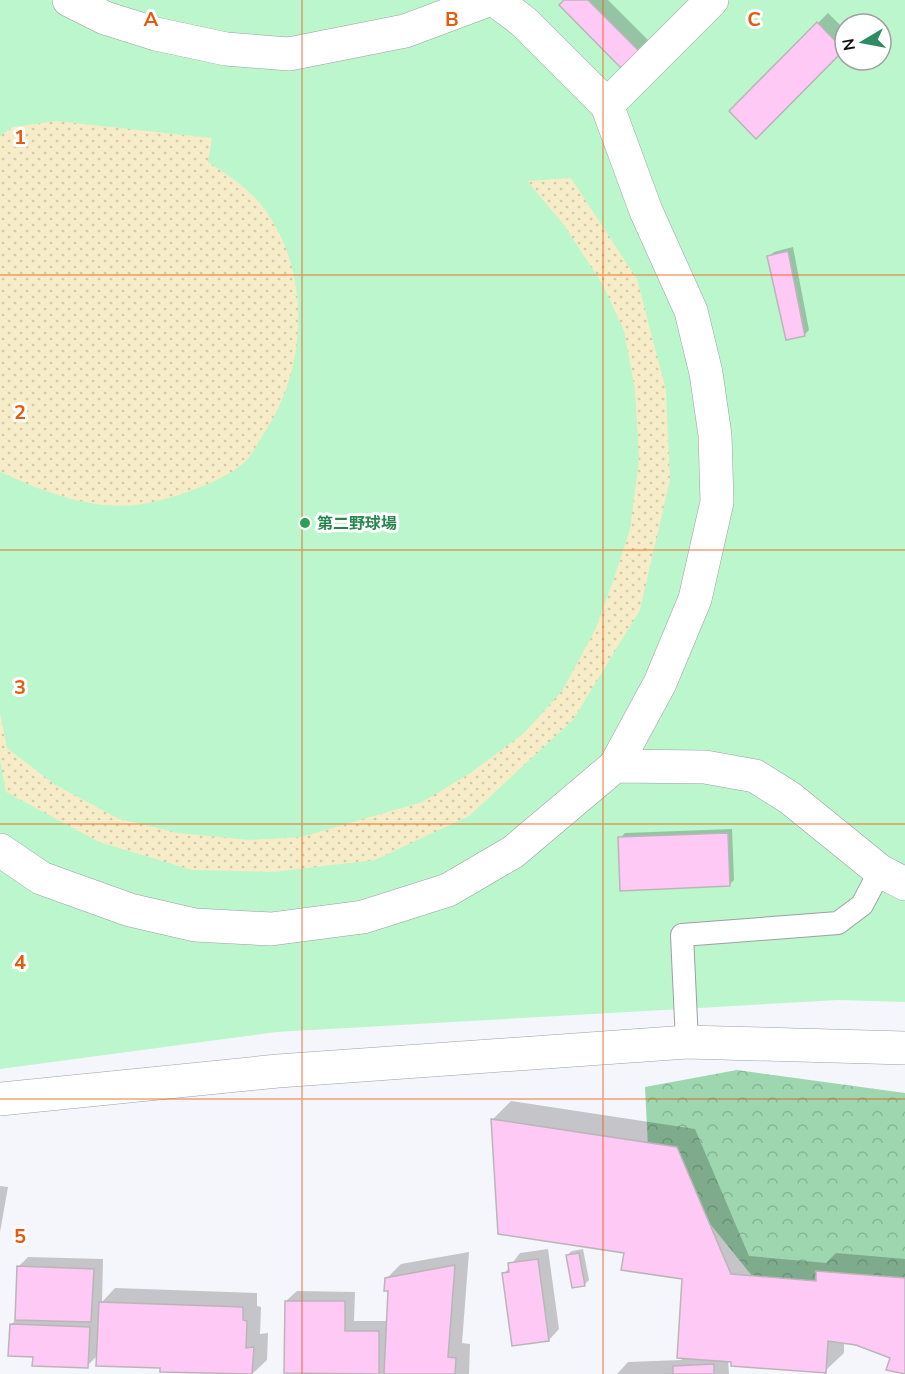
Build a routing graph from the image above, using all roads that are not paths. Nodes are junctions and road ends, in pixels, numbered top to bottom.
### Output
1 (69, 0) edge
2 (488, 0) edge
3 (495, 0) edge
4 (712, 0) edge
5 (607, 105) junction
6 (615, 766) junction
7 (0, 850) edge
8 (892, 878) edge
9 (687, 1042) junction
10 (905, 1048) edge
11 (0, 1099) edge

1 - 2 street
3 - 5 street
4 - 5 street
5 - 6 street
6 - 7 street
6 - 8 street
8 - 9 lane
9 - 10 street
9 - 11 street

